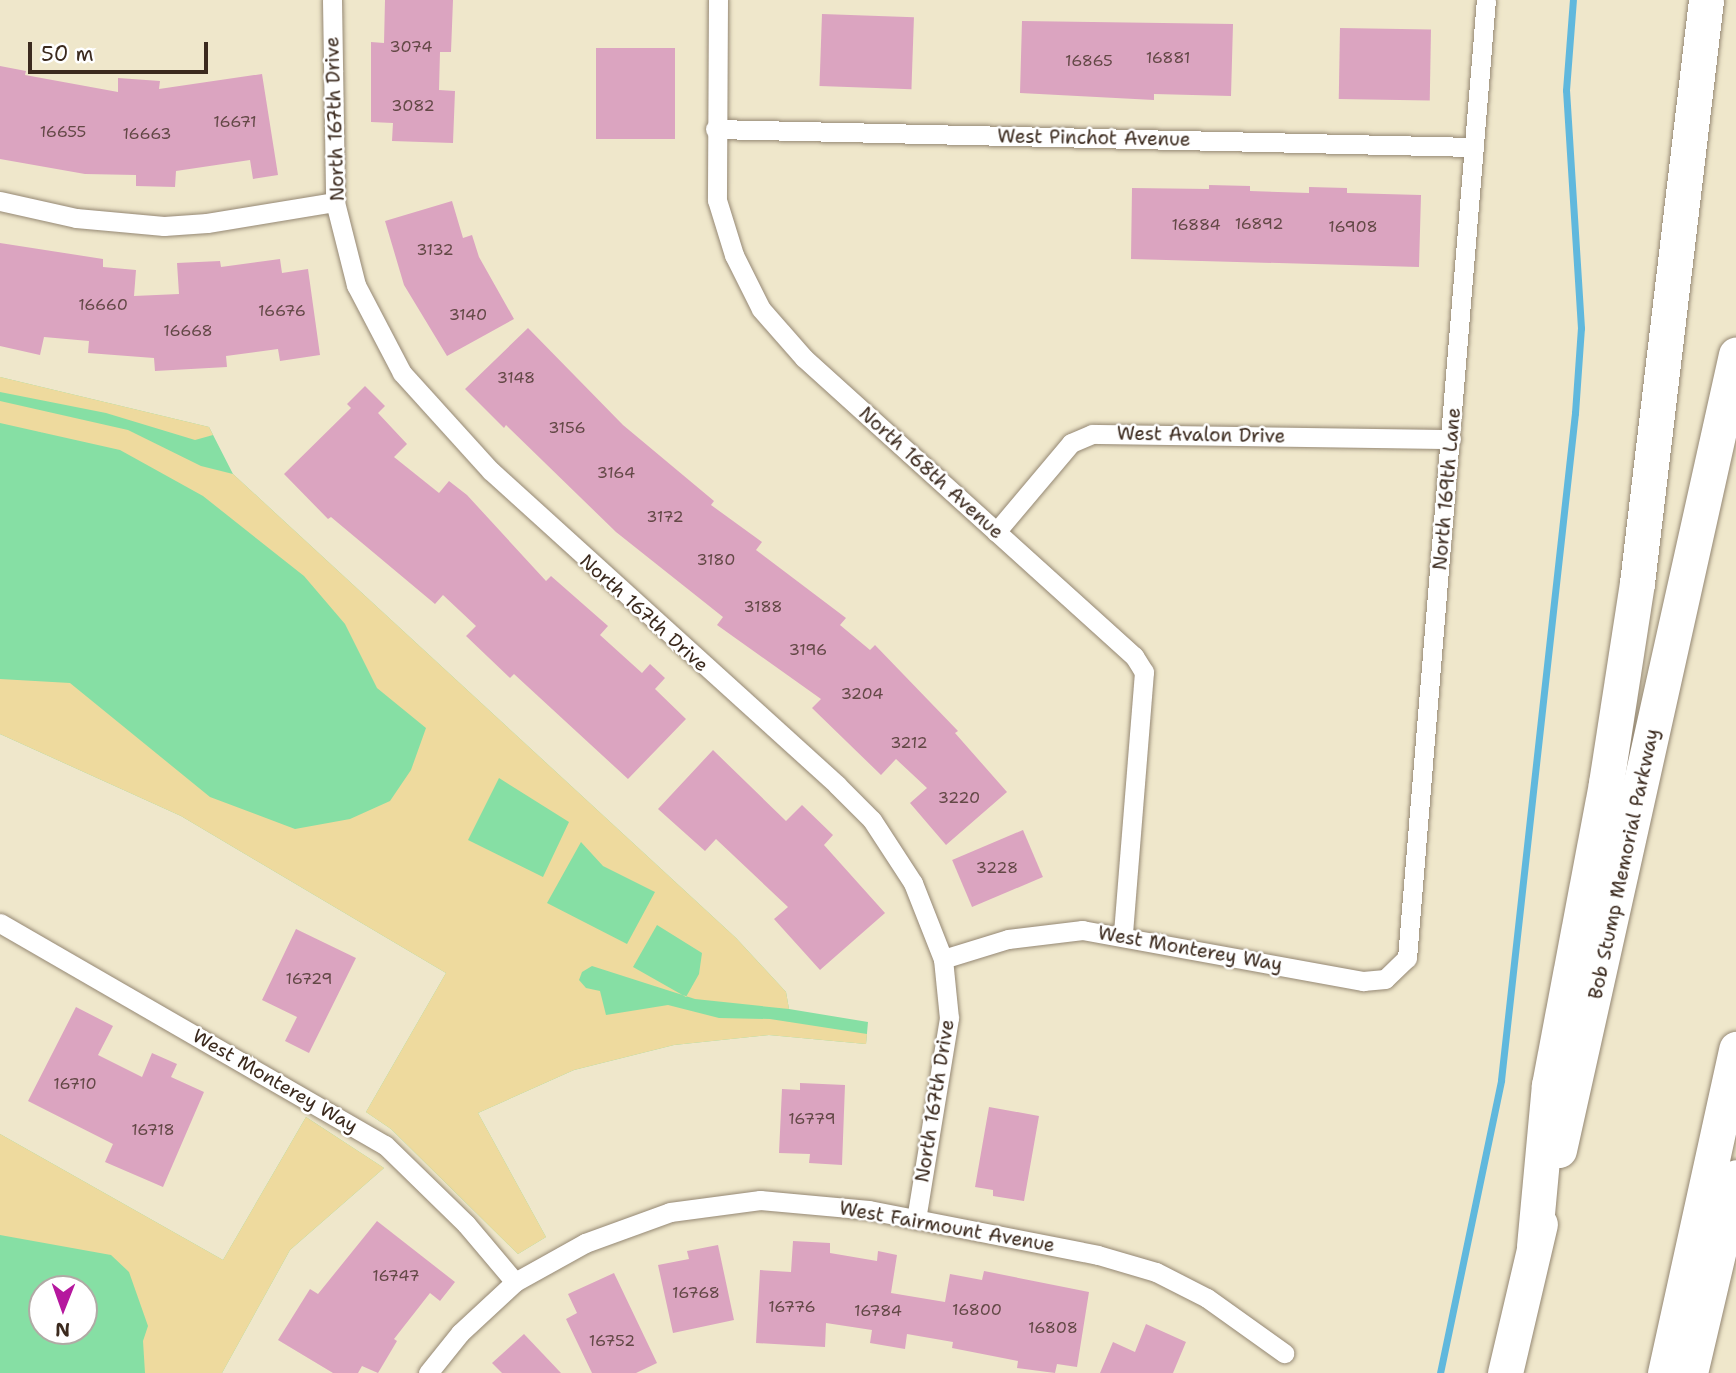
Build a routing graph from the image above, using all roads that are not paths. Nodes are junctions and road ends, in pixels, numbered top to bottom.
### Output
1 (332, 0) edge
2 (718, 0) edge
3 (1486, 0) edge
4 (1706, 0) edge
5 (715, 129) junction
6 (1474, 147) junction
7 (0, 201) edge
8 (335, 202) junction
9 (1736, 354) edge
10 (1451, 439) junction
11 (996, 532) junction
12 (0, 923) edge
13 (1124, 934) junction
14 (943, 959) junction
15 (1395, 973) joint
16 (1736, 1049) edge
17 (1736, 1177) edge
18 (916, 1219) junction
19 (1534, 1247) junction
20 (515, 1282) junction
21 (1284, 1353) dead end
22 (428, 1373) edge
23 (1506, 1373) edge
24 (1665, 1373) edge
25 (1690, 1373) edge

1 - 8 street, North 167th Drive
2 - 5 street, North 168th Avenue
3 - 6 street, North 169th Lane
4 - 19 highway
5 - 6 street, West Pinchot Avenue
5 - 11 street, North 168th Avenue
6 - 10 street, North 169th Lane
7 - 8 street
8 - 14 street, North 167th Drive
9 - 19 highway, Bob Stump Memorial Parkway
10 - 11 street, West Avalon Drive
10 - 15 street, North 169th Lane
11 - 13 street, North 168th Avenue
12 - 20 street, West Monterey Way
13 - 14 street, West Monterey Way
13 - 15 street, West Monterey Way
14 - 18 street, North 167th Drive
16 - 24 highway
17 - 25 highway
18 - 20 street, West Fairmount Avenue
18 - 21 street, West Fairmount Avenue
19 - 23 highway, Bob Stump Memorial Parkway
20 - 22 street, West Fairmount Avenue

